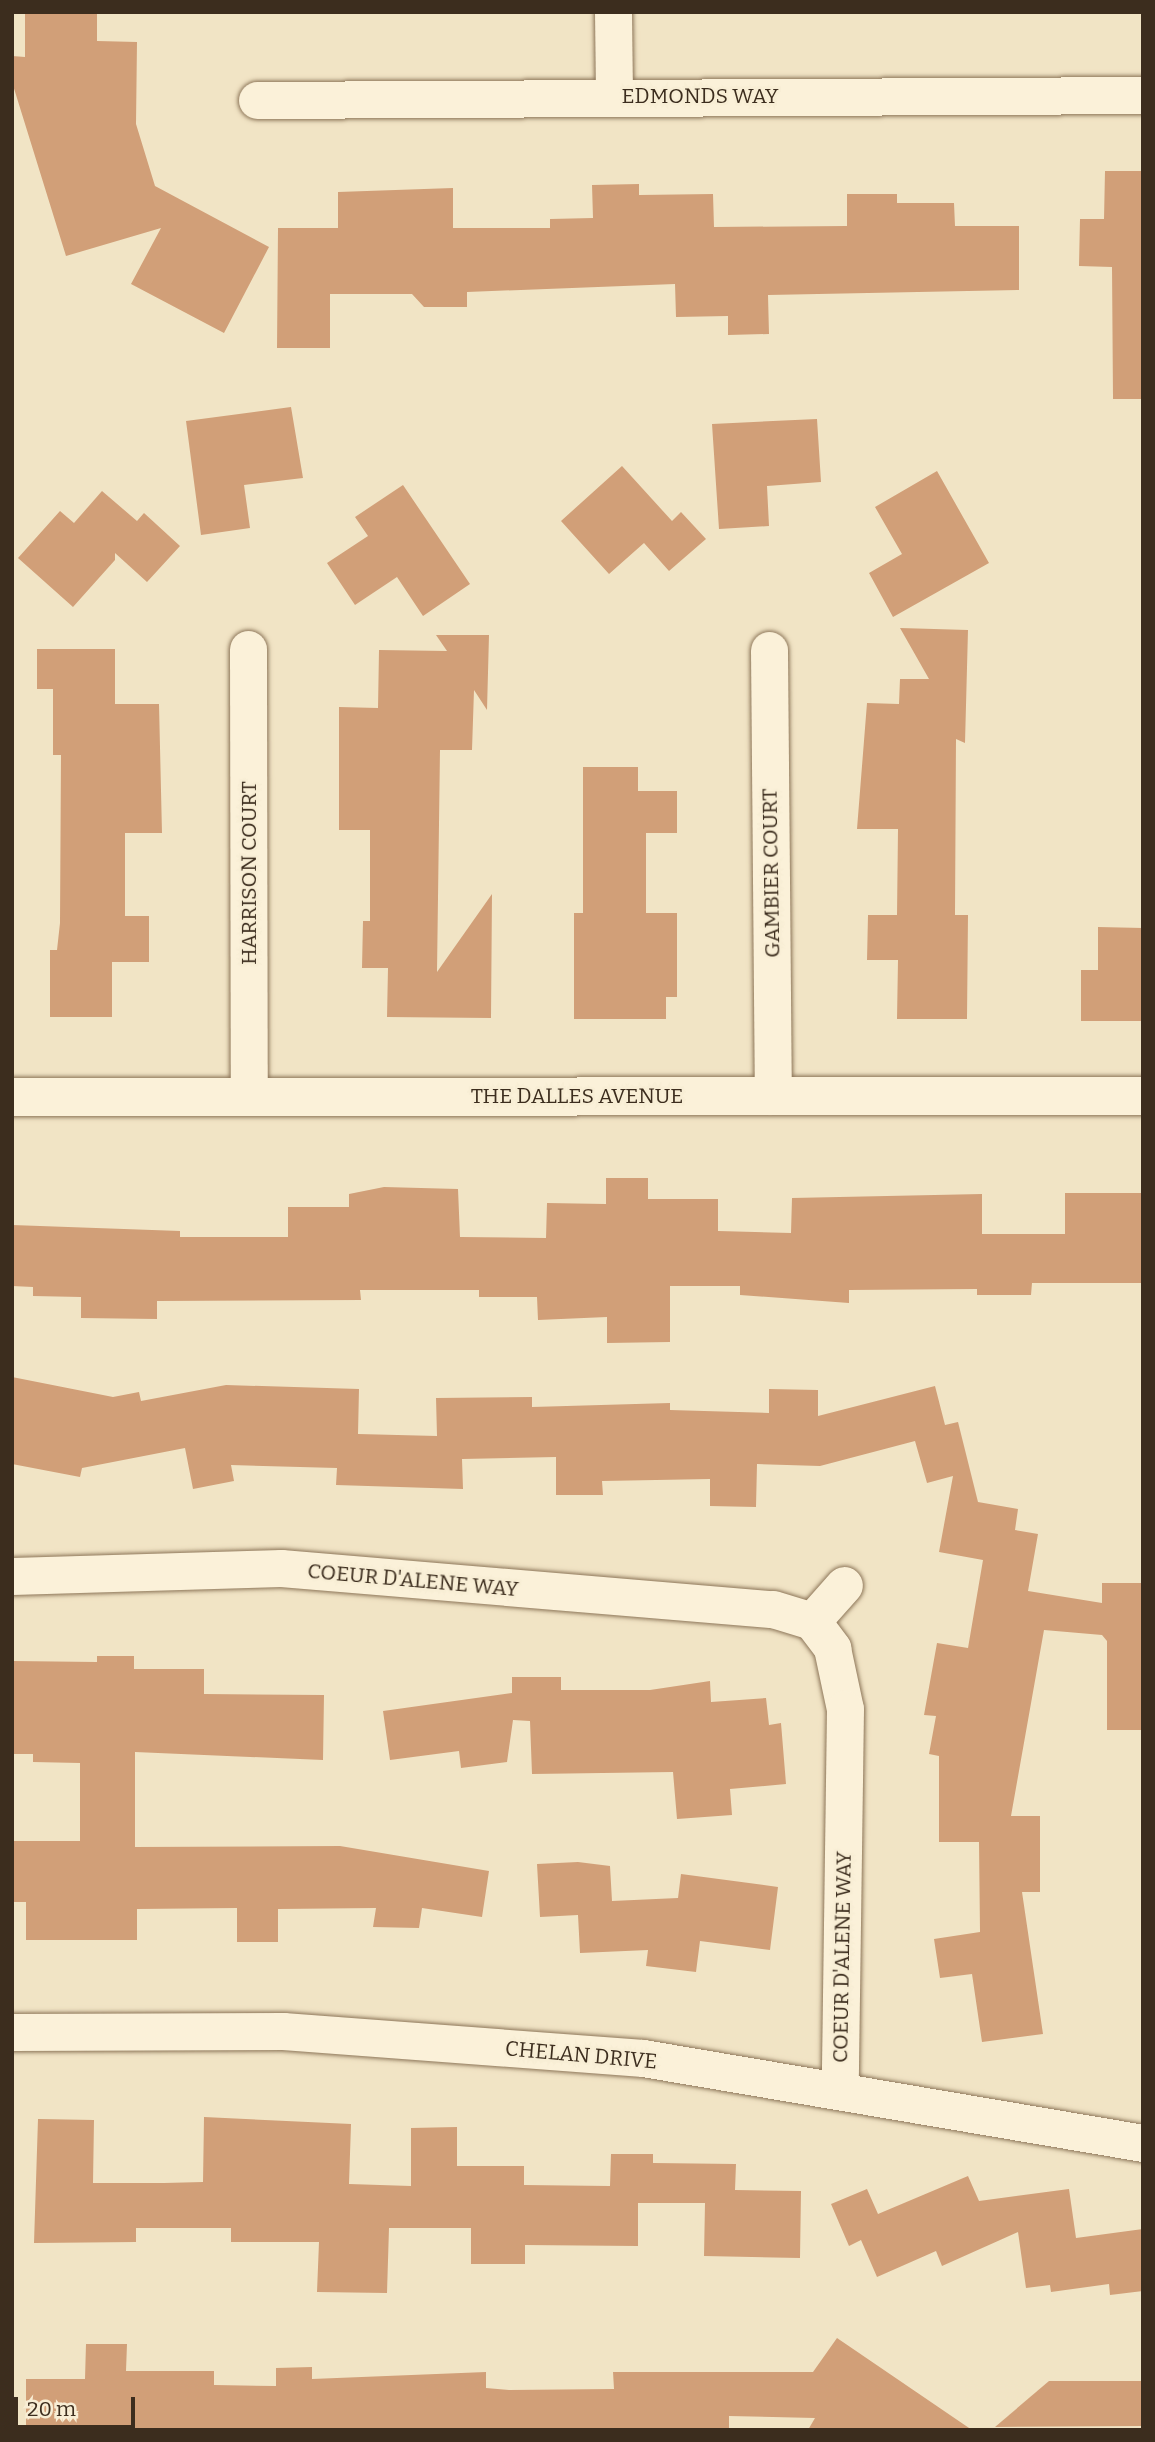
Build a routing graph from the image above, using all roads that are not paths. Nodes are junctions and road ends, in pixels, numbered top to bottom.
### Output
1 (614, 12) edge
2 (1143, 95) edge
3 (614, 96) junction
4 (257, 100) dead end
5 (248, 649) dead end
6 (769, 650) dead end
7 (773, 1096) junction
8 (1143, 1096) edge
9 (12, 1097) edge
10 (249, 1097) junction
11 (12, 1576) edge
12 (844, 1585) dead end
13 (812, 1621) junction
14 (12, 2032) edge
15 (840, 2090) junction
16 (1143, 2143) edge

1 - 3 street
2 - 3 street, EDMONDS WAY
3 - 4 street, EDMONDS WAY
5 - 10 street, HARRISON COURT
6 - 7 street, GAMBIER COURT
7 - 8 street, THE DALLES AVENUE
7 - 10 street, THE DALLES AVENUE
9 - 10 street, THE DALLES AVENUE
11 - 13 street, COEUR D'ALENE WAY
12 - 13 street
13 - 15 street, COEUR D'ALENE WAY
14 - 15 street, CHELAN DRIVE
15 - 16 street, CHELAN DRIVE

